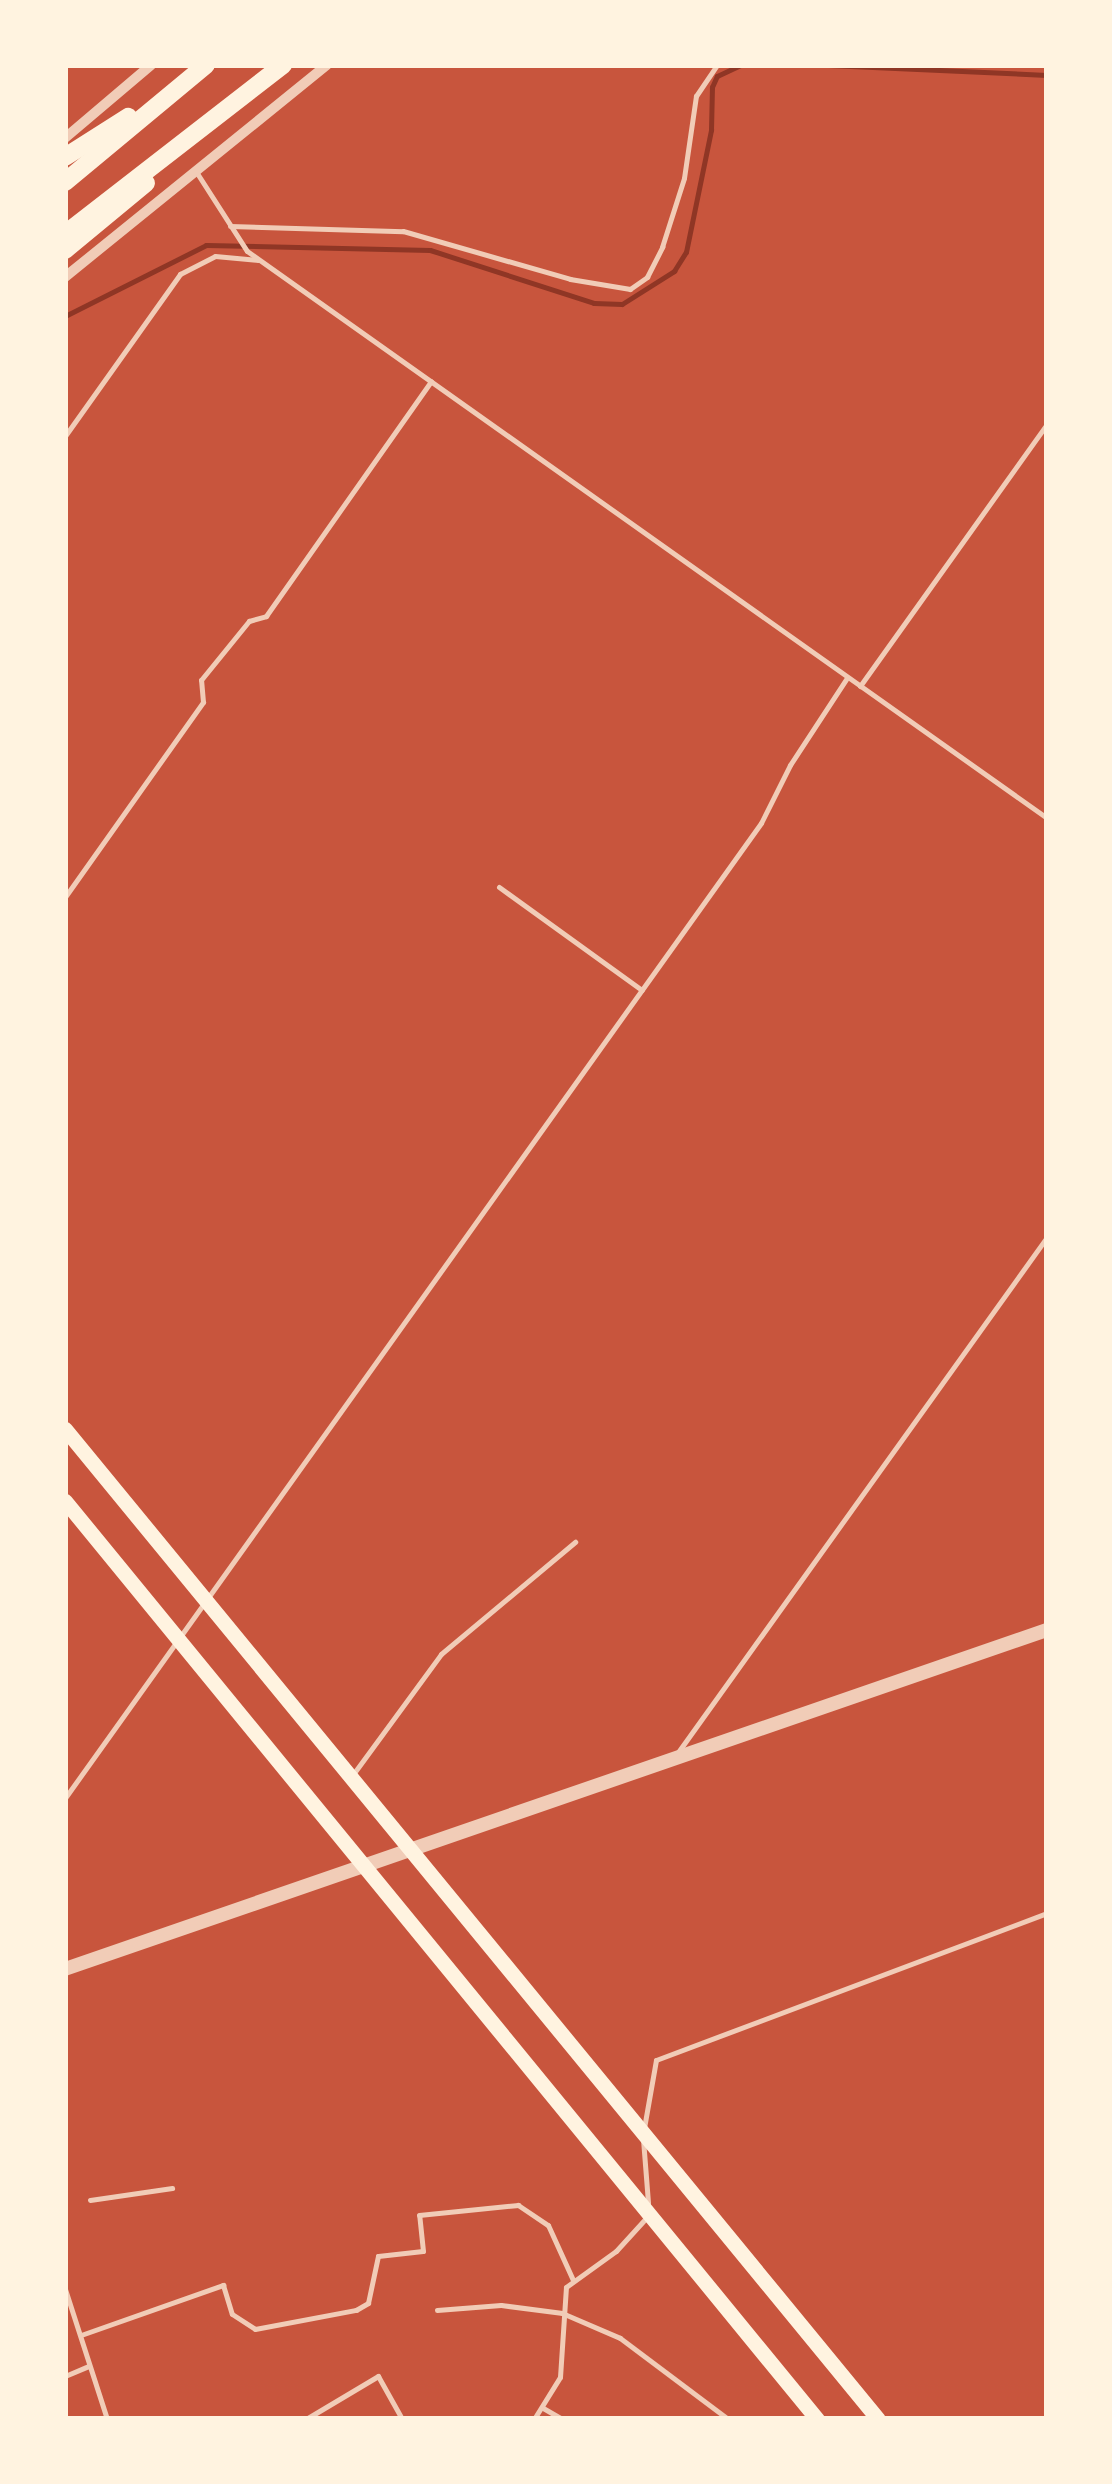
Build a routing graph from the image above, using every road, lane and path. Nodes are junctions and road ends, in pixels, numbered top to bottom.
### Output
1 (152, 65) edge
2 (206, 65) edge
3 (282, 65) edge
4 (327, 65) edge
5 (717, 65) edge
6 (176, 88) junction
7 (203, 128) junction
8 (65, 138) edge
9 (65, 157) edge
10 (194, 170) junction
11 (65, 182) edge
12 (226, 225) junction
13 (65, 234) edge
14 (65, 250) edge
15 (261, 260) junction
16 (65, 277) edge
17 (430, 381) junction
18 (1047, 424) edge
19 (65, 436) edge
20 (847, 678) junction
21 (860, 686) junction
22 (1047, 818) edge
23 (499, 887) dead end
24 (65, 897) edge
25 (642, 990) junction
26 (1047, 1238) edge
27 (65, 1429) edge
28 (65, 1501) edge
29 (575, 1542) dead end
30 (206, 1598) junction
31 (1047, 1630) edge
32 (180, 1633) junction
33 (674, 1758) junction
34 (353, 1776) junction
35 (65, 1798) edge
36 (411, 1848) junction
37 (367, 1862) junction
38 (1047, 1912) edge
39 (65, 1969) edge
40 (643, 2135) junction
41 (172, 2188) dead end
42 (90, 2200) dead end
43 (649, 2214) junction
44 (573, 2280) junction
45 (65, 2289) edge
46 (438, 2310) dead end
47 (562, 2313) junction
48 (80, 2334) junction
49 (89, 2366) junction
50 (65, 2376) edge
51 (542, 2407) junction
52 (107, 2419) edge
53 (306, 2419) edge
54 (402, 2419) edge
55 (534, 2419) edge
56 (562, 2419) edge
57 (728, 2419) edge
58 (817, 2419) edge
59 (878, 2419) edge

1 - 8 street
2 - 6 main road
3 - 7 main road
4 - 10 street
5 - 12 lane
6 - 9 main road
6 - 11 main road
7 - 13 main road
7 - 14 main road
10 - 12 lane
10 - 16 street
12 - 15 lane
15 - 17 lane
15 - 19 lane
17 - 20 lane
17 - 24 lane
18 - 21 lane
20 - 21 lane
20 - 25 lane
21 - 22 lane
23 - 25 lane
25 - 30 lane
26 - 33 lane
27 - 30 main road
28 - 32 main road
29 - 34 lane
30 - 32 lane
30 - 34 main road
31 - 33 street
32 - 35 lane
32 - 37 main road
33 - 36 street
34 - 36 main road
36 - 37 street
36 - 40 main road
37 - 39 street
37 - 43 main road
38 - 40 lane
40 - 43 lane
40 - 59 main road
41 - 42 lane
43 - 44 lane
43 - 58 main road
44 - 47 lane
44 - 48 lane
45 - 48 lane
46 - 47 lane
47 - 51 lane
47 - 57 lane
48 - 49 lane
49 - 50 lane
49 - 52 lane
51 - 55 lane
51 - 56 lane
53 - 54 lane

